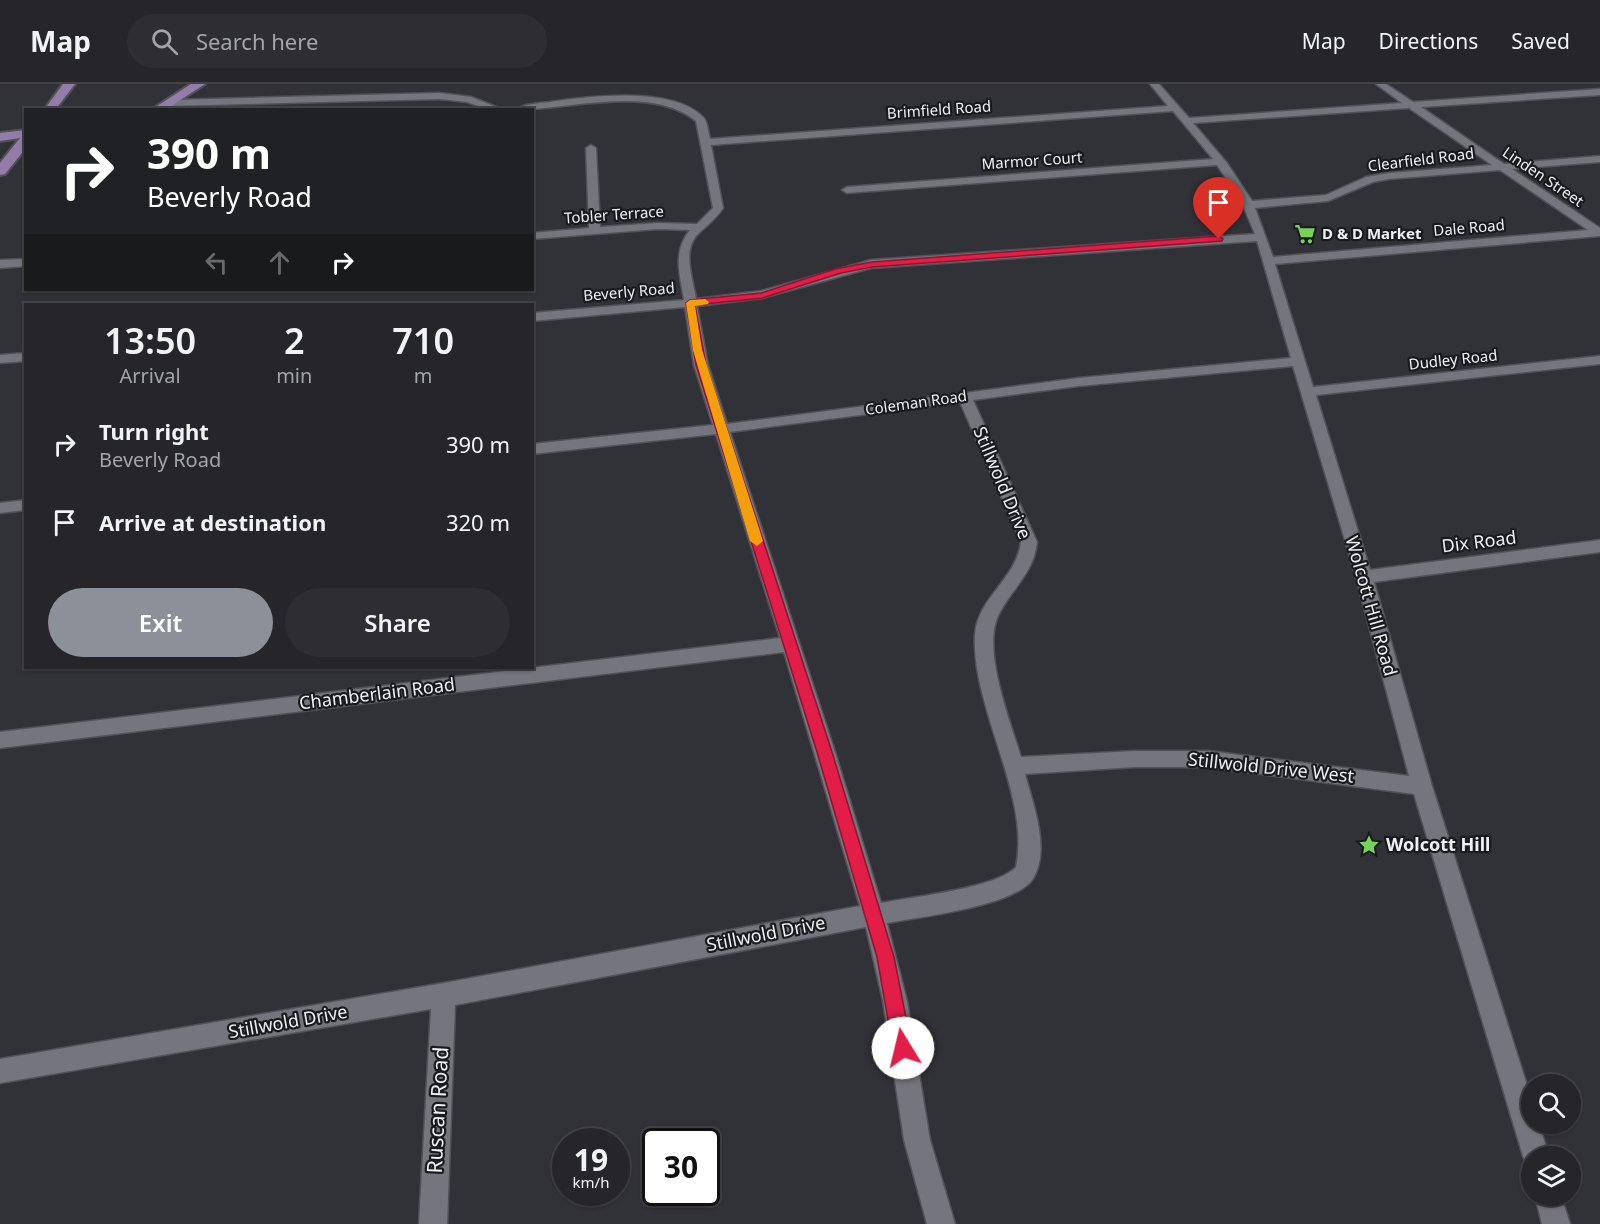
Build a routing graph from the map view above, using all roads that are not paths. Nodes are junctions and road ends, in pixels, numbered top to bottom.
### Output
1 (69, 84) edge
2 (199, 84) edge
3 (1154, 84) edge
4 (1380, 84) edge
5 (1560, 84) edge
6 (1600, 92) edge
7 (1581, 93) junction
8 (171, 103) junction
9 (1412, 105) junction
10 (51, 108) edge
11 (160, 108) edge
12 (494, 108) edge
13 (533, 108) edge
14 (1179, 115) junction
15 (24, 134) edge
16 (0, 137) edge
17 (24, 141) edge
18 (706, 142) junction
19 (591, 148) dead end
20 (1600, 159) edge
21 (1219, 162) junction
22 (1502, 167) junction
23 (0, 171) edge
24 (847, 190) dead end
25 (1249, 205) junction
26 (697, 227) junction
27 (595, 231) junction
28 (1599, 232) edge
29 (534, 236) edge
30 (1262, 237) junction
31 (1269, 261) junction
32 (24, 262) edge
33 (0, 264) edge
34 (690, 303) junction
35 (534, 316) edge
36 (24, 357) edge
37 (0, 359) edge
38 (1600, 360) edge
39 (1300, 361) junction
40 (1309, 392) junction
41 (964, 396) junction
42 (721, 429) junction
43 (534, 449) edge
44 (24, 505) edge
45 (0, 508) edge
46 (1600, 546) edge
47 (1364, 577) junction
48 (789, 644) junction
49 (0, 740) edge
50 (1012, 766) junction
51 (1422, 786) junction
52 (873, 914) junction
53 (444, 995) junction
54 (0, 1074) edge
55 (1533, 1146) edge
56 (1551, 1206) edge
57 (434, 1224) edge
58 (940, 1224) edge
59 (1556, 1224) edge

1 - 10 main road
2 - 8 main road
3 - 14 street, Wolcott Hill Road
4 - 9 street, Linden Street
5 - 7 street
6 - 7 street, Brimfield Road
7 - 9 street, Brimfield Road
8 - 11 main road
8 - 12 street
9 - 14 street, Brimfield Road
9 - 22 street, Linden Street
13 - 18 street
14 - 18 street, Brimfield Road
14 - 21 street, Wolcott Hill Road
15 - 16 main road
17 - 23 main road
18 - 26 street
19 - 27 street
20 - 22 street, Clearfield Road
21 - 24 street, Marmor Court
21 - 25 street, Wolcott Hill Road
22 - 25 street, Clearfield Road
22 - 28 street, Linden Street
25 - 30 street, Wolcott Hill Road
26 - 27 street, Tobler Terrace
26 - 34 street
27 - 29 street, Tobler Terrace
28 - 31 street, Dale Road
30 - 31 street, Wolcott Hill Road
30 - 34 street, Beverly Road
31 - 39 street, Wolcott Hill Road
32 - 33 street
34 - 35 street, Beverly Road
34 - 42 street
36 - 37 street
38 - 40 street, Dudley Road
39 - 40 street, Wolcott Hill Road
39 - 41 street, Coleman Road
40 - 47 street, Wolcott Hill Road
41 - 42 street, Coleman Road
41 - 50 street, Stillwold Drive
42 - 43 street, Coleman Road
42 - 48 street
44 - 45 street
46 - 47 street, Dix Road
47 - 51 street, Wolcott Hill Road
48 - 49 street, Chamberlain Road
48 - 52 street
50 - 51 street, Stillwold Drive West
50 - 52 street, Stillwold Drive
51 - 55 street, Wolcott Hill Road
52 - 53 street, Stillwold Drive
52 - 58 street
53 - 54 street, Stillwold Drive
53 - 57 street, Ruscan Road
56 - 59 street

